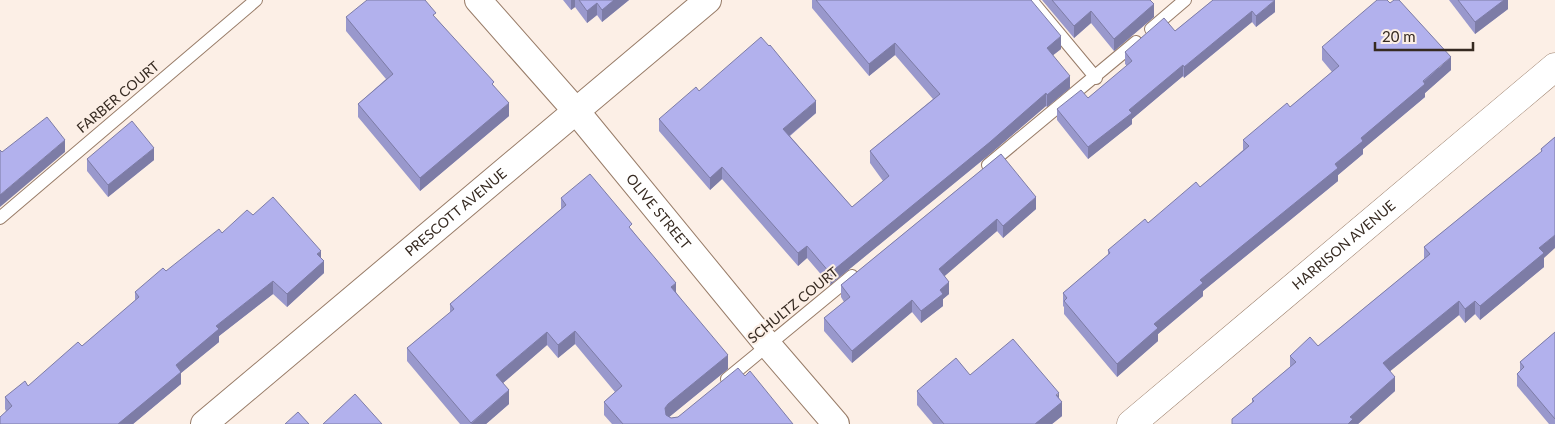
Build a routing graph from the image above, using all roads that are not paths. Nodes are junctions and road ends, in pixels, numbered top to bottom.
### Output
1 (256, 0) edge
2 (478, 0) edge
3 (708, 0) edge
4 (1031, 0) edge
5 (1185, 0) edge
6 (1555, 67) edge
7 (1096, 78) junction
8 (576, 111) junction
9 (981, 171) edge
10 (0, 218) edge
11 (859, 270) edge
12 (768, 345) junction
13 (717, 388) edge
14 (204, 424) edge
15 (836, 424) edge
16 (1131, 424) edge

1 - 10 lane, FARBER COURT
2 - 8 street, OLIVE STREET
3 - 8 street, PRESCOTT AVENUE
4 - 7 lane
5 - 7 lane
6 - 16 main road, HARRISON AVENUE
7 - 9 lane
8 - 12 street, OLIVE STREET
8 - 14 street, PRESCOTT AVENUE
11 - 12 lane, SCHULTZ COURT
12 - 13 lane, SCHULTZ COURT
12 - 15 street, OLIVE STREET

